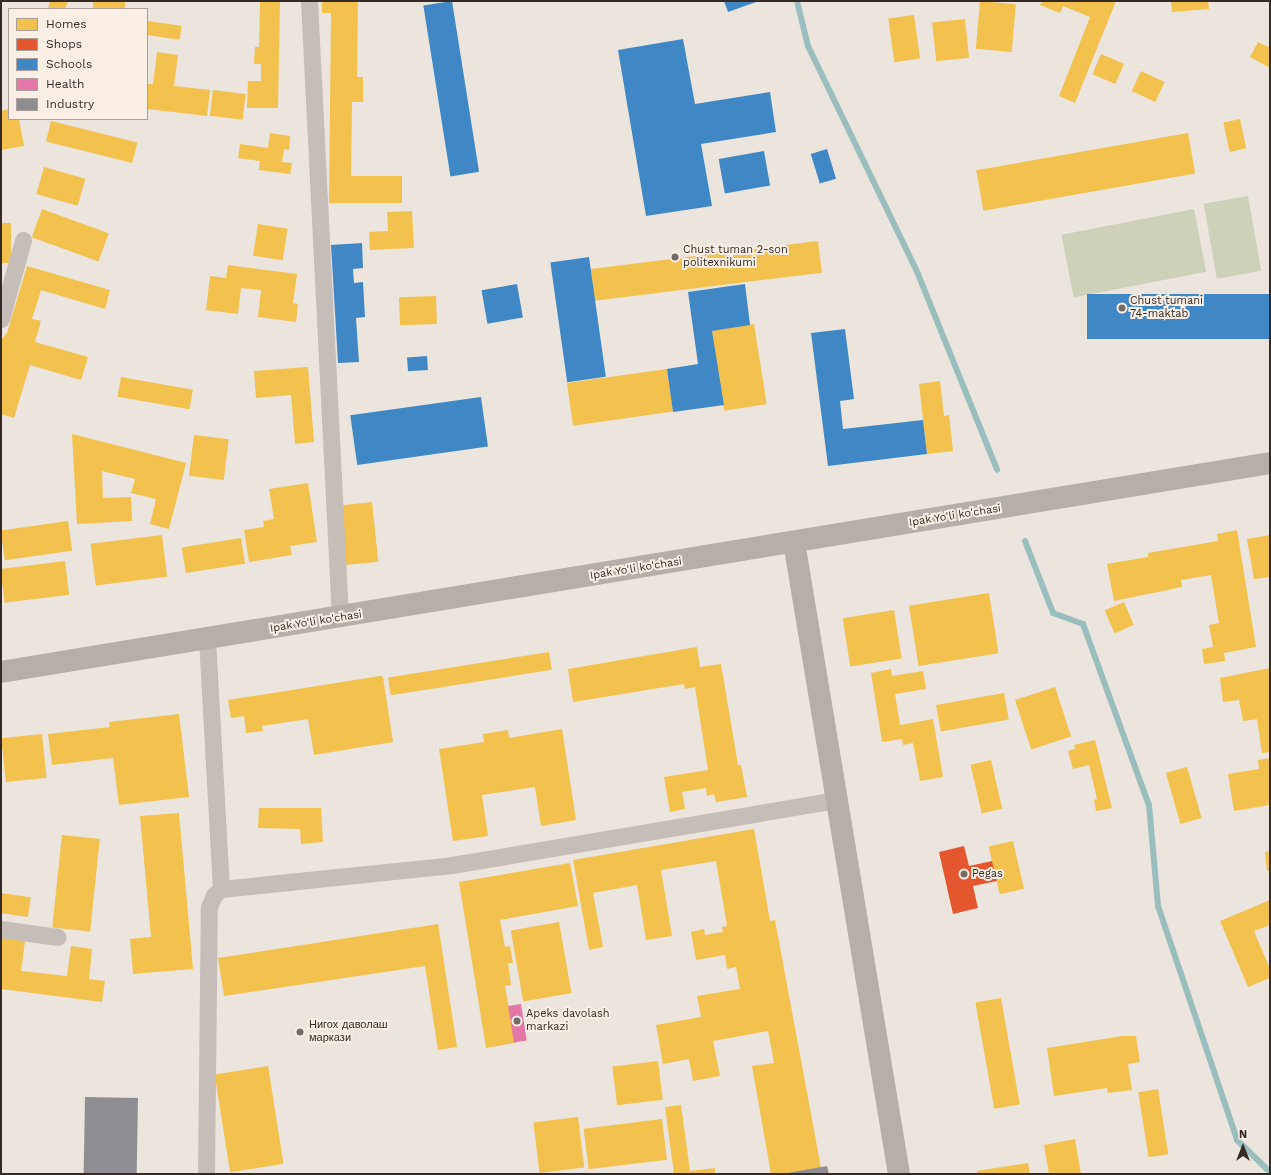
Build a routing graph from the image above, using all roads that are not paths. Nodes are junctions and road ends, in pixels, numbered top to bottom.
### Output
1 (309, 1) edge
2 (23, 240) dead end
3 (1, 319) edge
4 (1270, 463) edge
5 (794, 542) junction
6 (340, 618) junction
7 (208, 639) junction
8 (1, 672) edge
9 (837, 800) junction
10 (221, 889) junction
11 (1, 928) edge
12 (57, 937) dead end
13 (206, 1174) edge
14 (899, 1174) edge

1 - 6 street
2 - 3 street
4 - 5 main road, Ipak Yo'li ko'chasi
5 - 6 main road, Ipak Yo'li ko'chasi
5 - 9 main road
6 - 7 main road, Ipak Yo'li ko'chasi
7 - 8 main road, Ipak Yo'li ko'chasi
7 - 10 street
9 - 10 street
9 - 14 main road
10 - 13 street
11 - 12 street

